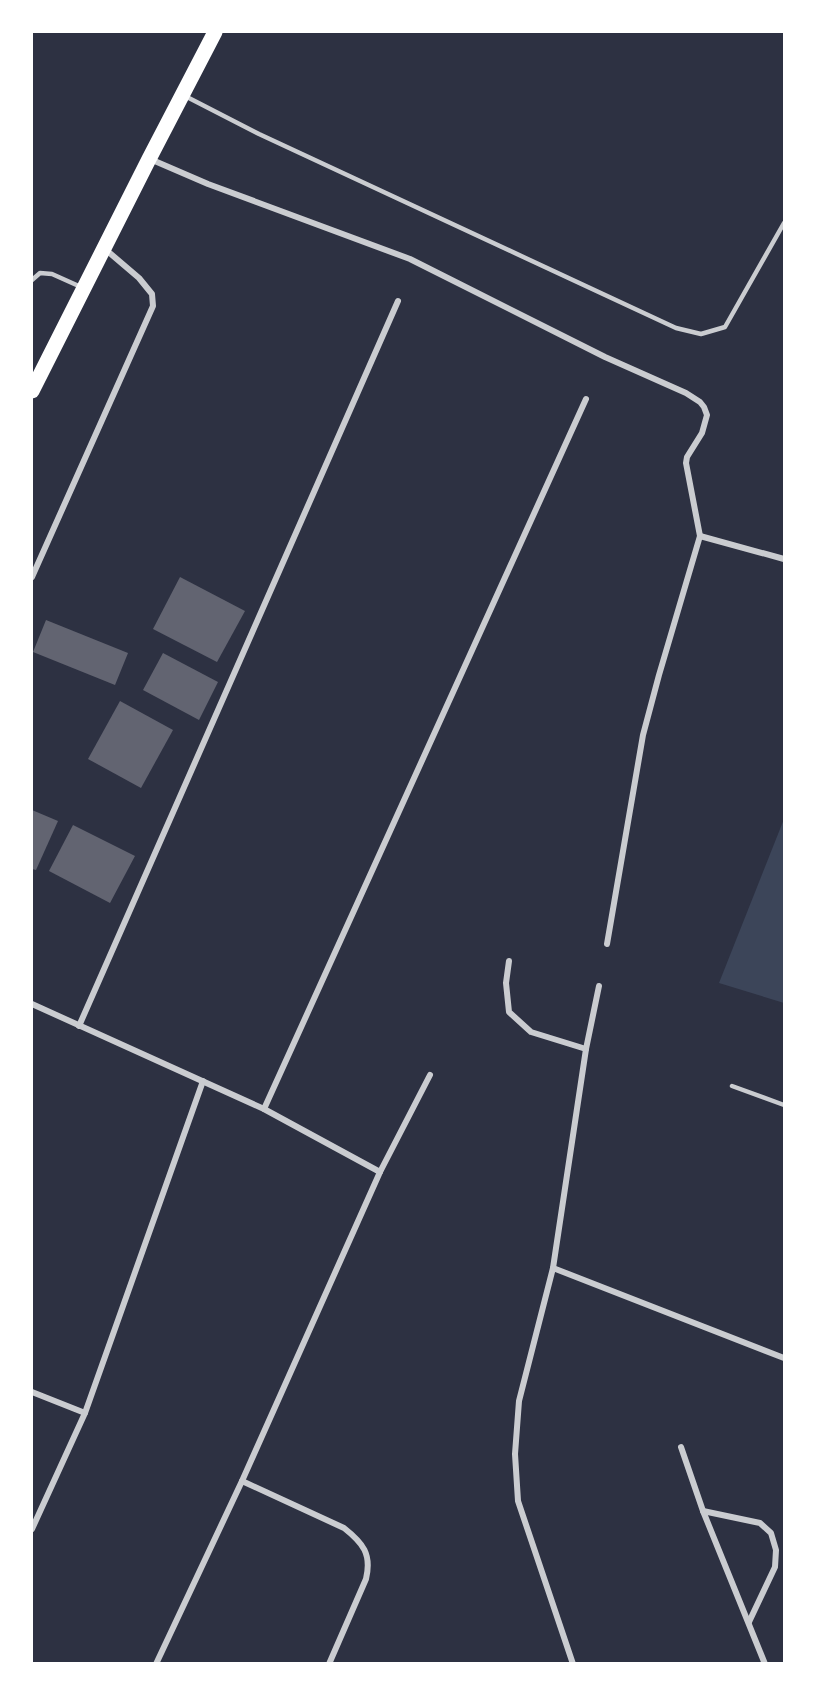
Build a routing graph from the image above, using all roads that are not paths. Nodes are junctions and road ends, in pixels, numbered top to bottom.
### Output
1 (215, 32) edge
2 (182, 94) junction
3 (149, 159) junction
4 (784, 223) edge
5 (103, 248) junction
6 (32, 280) edge
7 (83, 289) junction
8 (398, 302) dead end
9 (32, 391) edge
10 (586, 399) dead end
11 (700, 536) junction
12 (784, 559) edge
13 (32, 577) edge
14 (607, 944) dead end
15 (509, 961) dead end
16 (600, 986) dead end
17 (32, 1004) edge
18 (79, 1026) junction
19 (586, 1049) junction
20 (430, 1075) dead end
21 (203, 1081) junction
22 (732, 1086) dead end
23 (784, 1105) edge
24 (264, 1109) junction
25 (380, 1172) junction
26 (553, 1269) junction
27 (784, 1358) edge
28 (32, 1392) edge
29 (85, 1413) junction
30 (681, 1447) dead end
31 (242, 1481) junction
32 (704, 1511) junction
33 (32, 1529) edge
34 (749, 1622) junction
35 (156, 1664) edge
36 (329, 1664) edge
37 (573, 1664) edge
38 (765, 1664) edge

1 - 2 main road
2 - 3 main road
2 - 4 lane
3 - 5 main road
3 - 11 street
5 - 7 main road
5 - 13 street
6 - 7 lane
7 - 9 main road
8 - 18 street
10 - 24 street
11 - 12 street
11 - 14 street
15 - 19 street
16 - 19 street
17 - 18 street
18 - 21 street
19 - 26 street
20 - 25 street
21 - 24 street
21 - 29 street
22 - 23 lane
24 - 25 street
25 - 31 street
26 - 27 street
26 - 37 street
28 - 29 street
29 - 33 street
30 - 32 street
31 - 35 street
31 - 36 street
32 - 34 street
32 - 34 street
34 - 38 street

